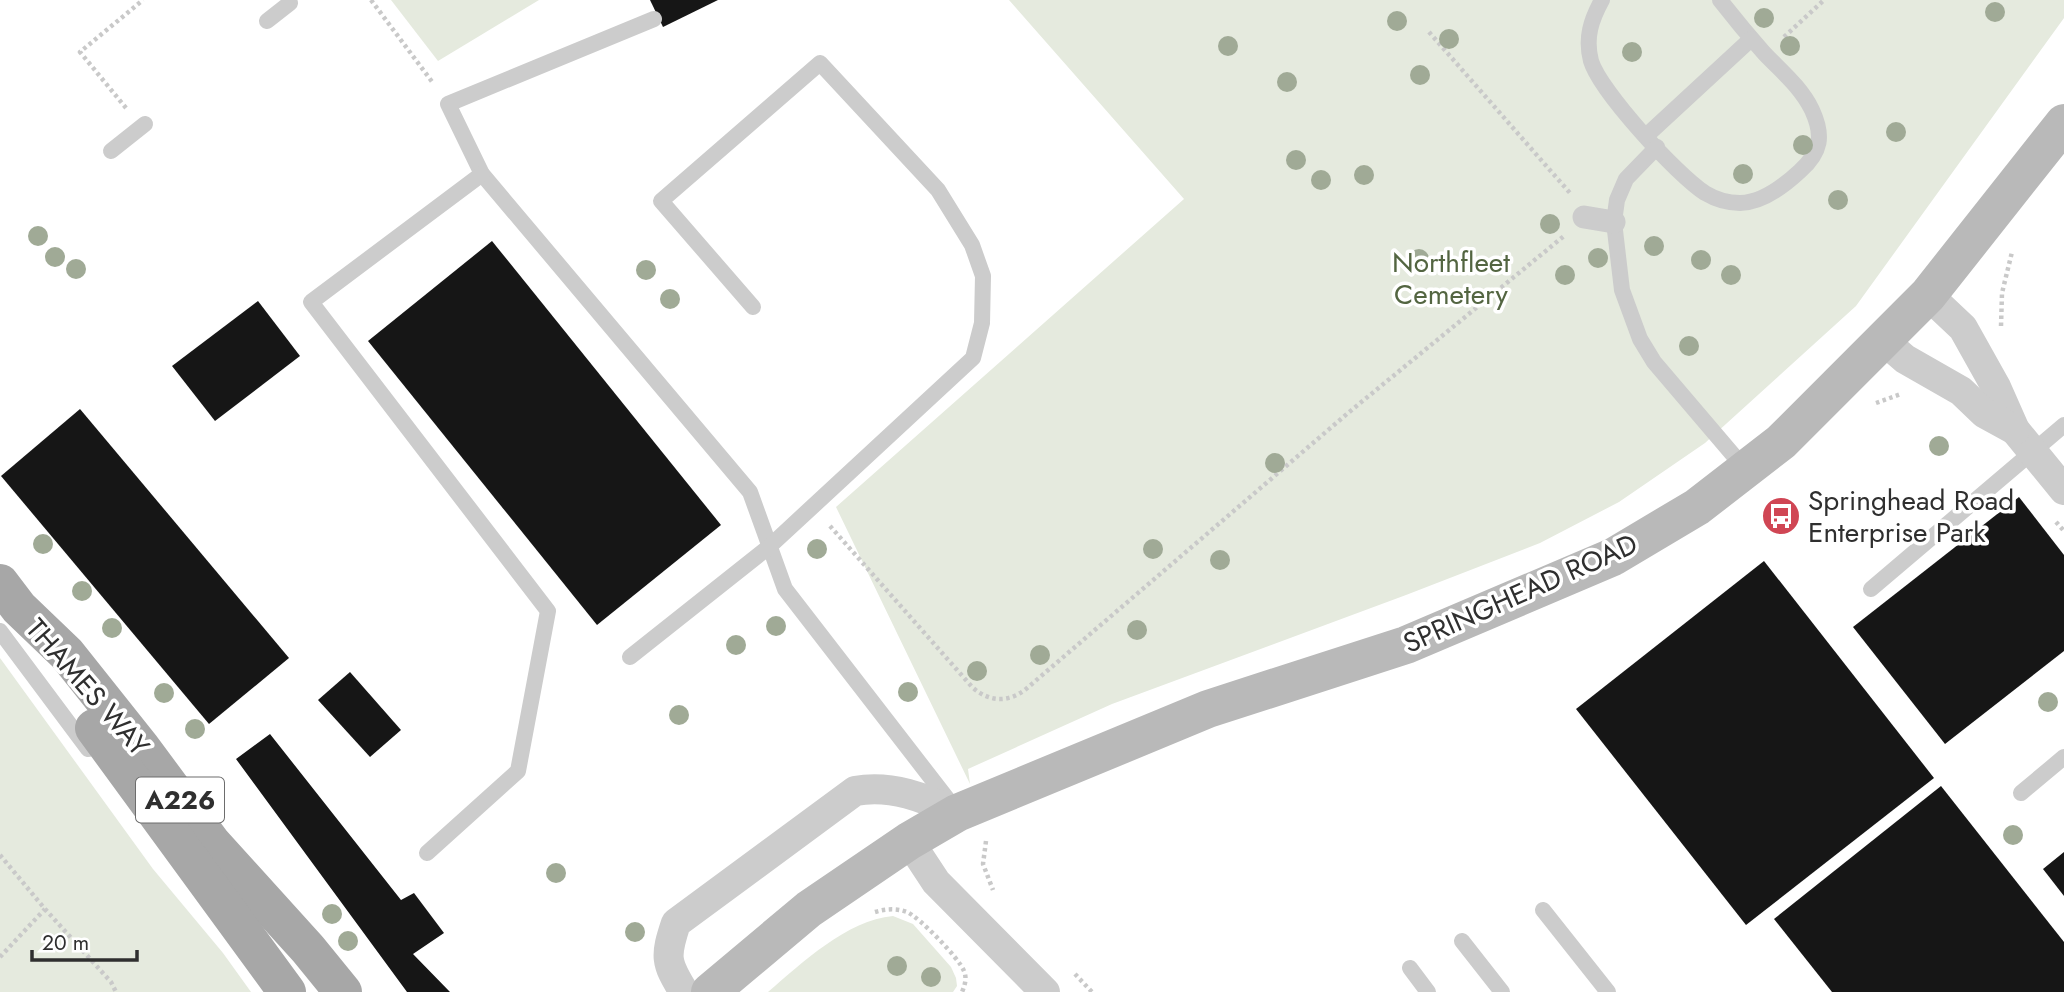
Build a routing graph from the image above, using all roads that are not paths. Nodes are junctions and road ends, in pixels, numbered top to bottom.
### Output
1 (1602, 0) edge
2 (1720, 0) edge
3 (290, 3) dead end
4 (654, 19) dead end
5 (267, 21) dead end
6 (1751, 38) junction
7 (2064, 123) edge
8 (143, 125) road end
9 (1651, 142) junction
10 (111, 151) dead end
11 (482, 174) junction
12 (1584, 217) road end
13 (1614, 222) junction
14 (1928, 295) junction
15 (753, 307) dead end
16 (1883, 340) junction
17 (2064, 425) edge
18 (2024, 441) junction
19 (1746, 470) junction
20 (2064, 490) edge
21 (770, 547) junction
22 (1871, 589) dead end
23 (6, 607) edge
24 (630, 657) dead end
25 (2064, 757) edge
26 (97, 761) dead end
27 (2021, 793) dead end
28 (957, 813) junction
29 (909, 841) junction
30 (427, 853) dead end
31 (181, 874) dead end
32 (1543, 910) dead end
33 (235, 923) junction
34 (1462, 941) dead end
35 (1410, 968) dead end
36 (1031, 988) edge
37 (286, 992) edge
38 (343, 992) edge
39 (684, 992) edge
40 (710, 992) edge
41 (1428, 992) edge
42 (1502, 992) edge
43 (1608, 992) edge

1 - 9 lane
2 - 6 lane
3 - 5 lane
4 - 11 lane
6 - 9 lane
6 - 9 lane
7 - 14 main road, SPRINGHEAD ROAD
8 - 10 lane
9 - 13 lane
11 - 21 lane
11 - 30 lane
12 - 13 street
13 - 19 lane
14 - 16 main road, SPRINGHEAD ROAD
14 - 18 street
15 - 21 lane
16 - 18 street
16 - 19 main road, SPRINGHEAD ROAD
17 - 18 lane
18 - 20 street
18 - 22 lane
19 - 28 main road, SPRINGHEAD ROAD
21 - 24 lane
21 - 28 lane
23 - 26 lane
23 - 33 main road, THAMES WAY / A226
23 - 38 main road, THAMES WAY / A226
25 - 27 lane
28 - 29 main road, SPRINGHEAD ROAD
28 - 39 street
29 - 36 street
29 - 40 main road, SPRINGHEAD ROAD
31 - 33 lane
32 - 43 lane
33 - 37 main road, THAMES WAY / A226
34 - 42 lane
35 - 41 lane

